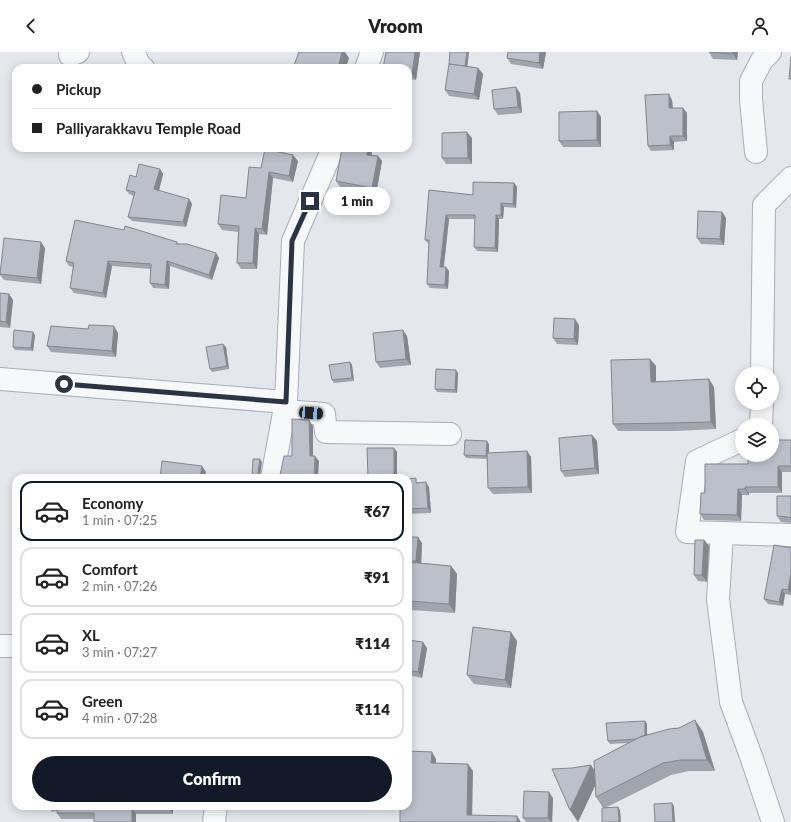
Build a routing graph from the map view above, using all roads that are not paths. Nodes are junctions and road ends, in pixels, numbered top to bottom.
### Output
1 (133, 52) edge
2 (372, 52) edge
3 (770, 52) edge
4 (139, 64) edge
5 (368, 64) edge
6 (331, 152) edge
7 (756, 152) dead end
8 (791, 178) edge
9 (762, 366) edge
10 (0, 379) edge
11 (285, 406) junction
12 (450, 434) dead end
13 (735, 443) edge
14 (273, 474) edge
15 (722, 533) junction
16 (791, 535) edge
17 (0, 646) edge
18 (12, 646) edge
19 (216, 810) edge
20 (214, 822) edge
21 (773, 822) edge

1 - 4 street
2 - 5 street
3 - 7 street
6 - 11 street
8 - 9 street
10 - 11 street
11 - 12 street
11 - 14 street
13 - 15 street
15 - 16 street
15 - 21 street
17 - 18 street
19 - 20 street

